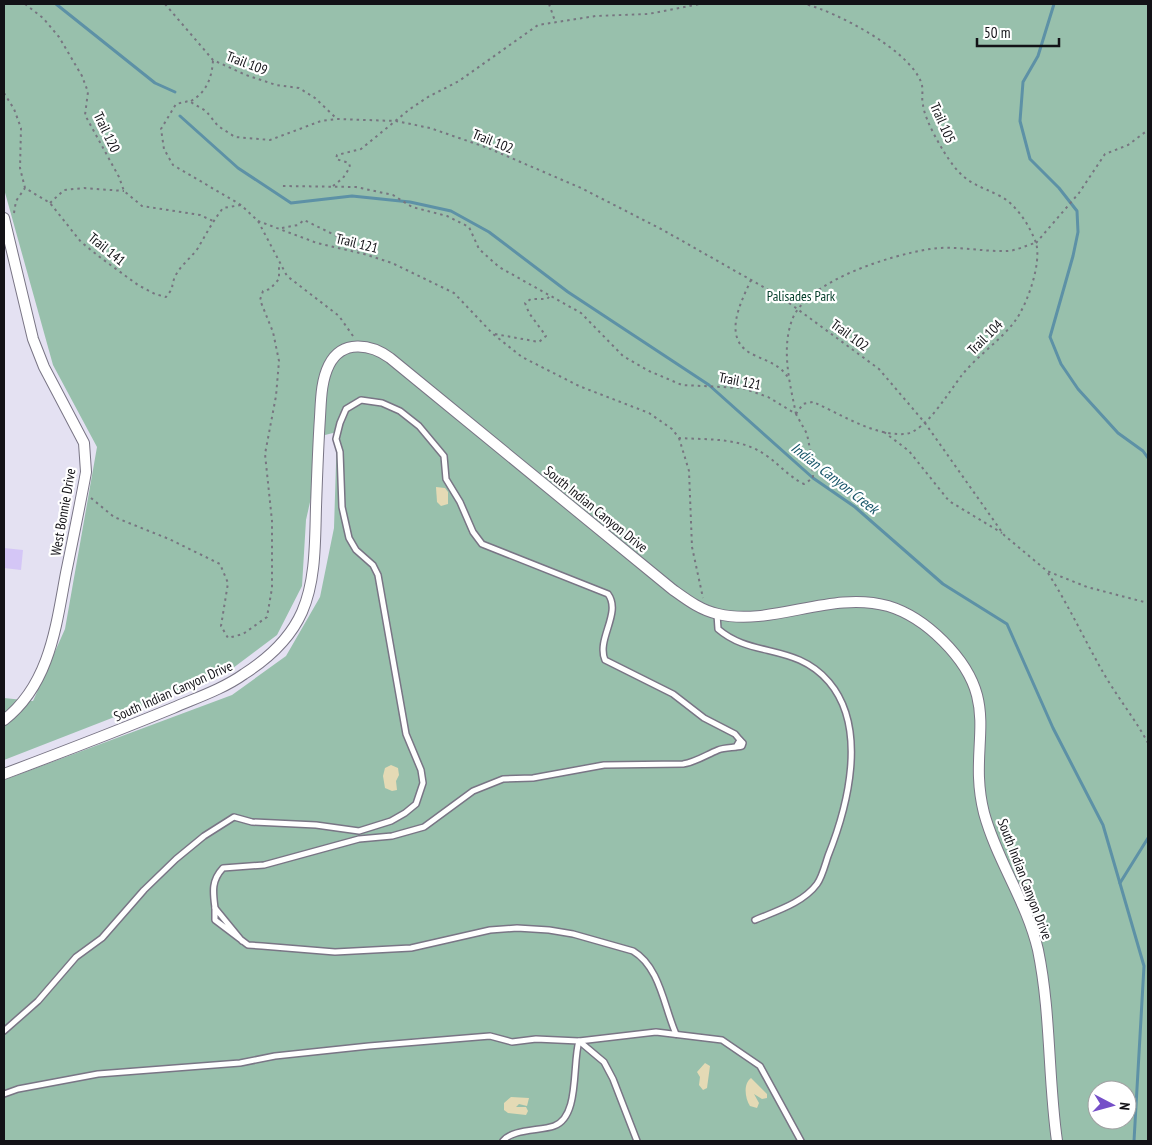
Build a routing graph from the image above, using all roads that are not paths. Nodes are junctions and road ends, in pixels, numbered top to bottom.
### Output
1 (4, 218) edge
2 (717, 614) junction
3 (4, 720) edge
4 (4, 774) edge
5 (755, 920) dead end
6 (4, 1031) edge
7 (676, 1034) junction
8 (579, 1042) junction
9 (4, 1094) edge
10 (503, 1141) edge
11 (636, 1141) edge
12 (801, 1141) edge
13 (1057, 1141) edge

1 - 3 street, West Bonnie Drive
2 - 4 street, South Indian Canyon Drive
2 - 5 lane
2 - 13 street, South Indian Canyon Drive
6 - 7 lane
7 - 8 lane
7 - 12 lane
8 - 9 lane
8 - 10 lane
8 - 11 lane

